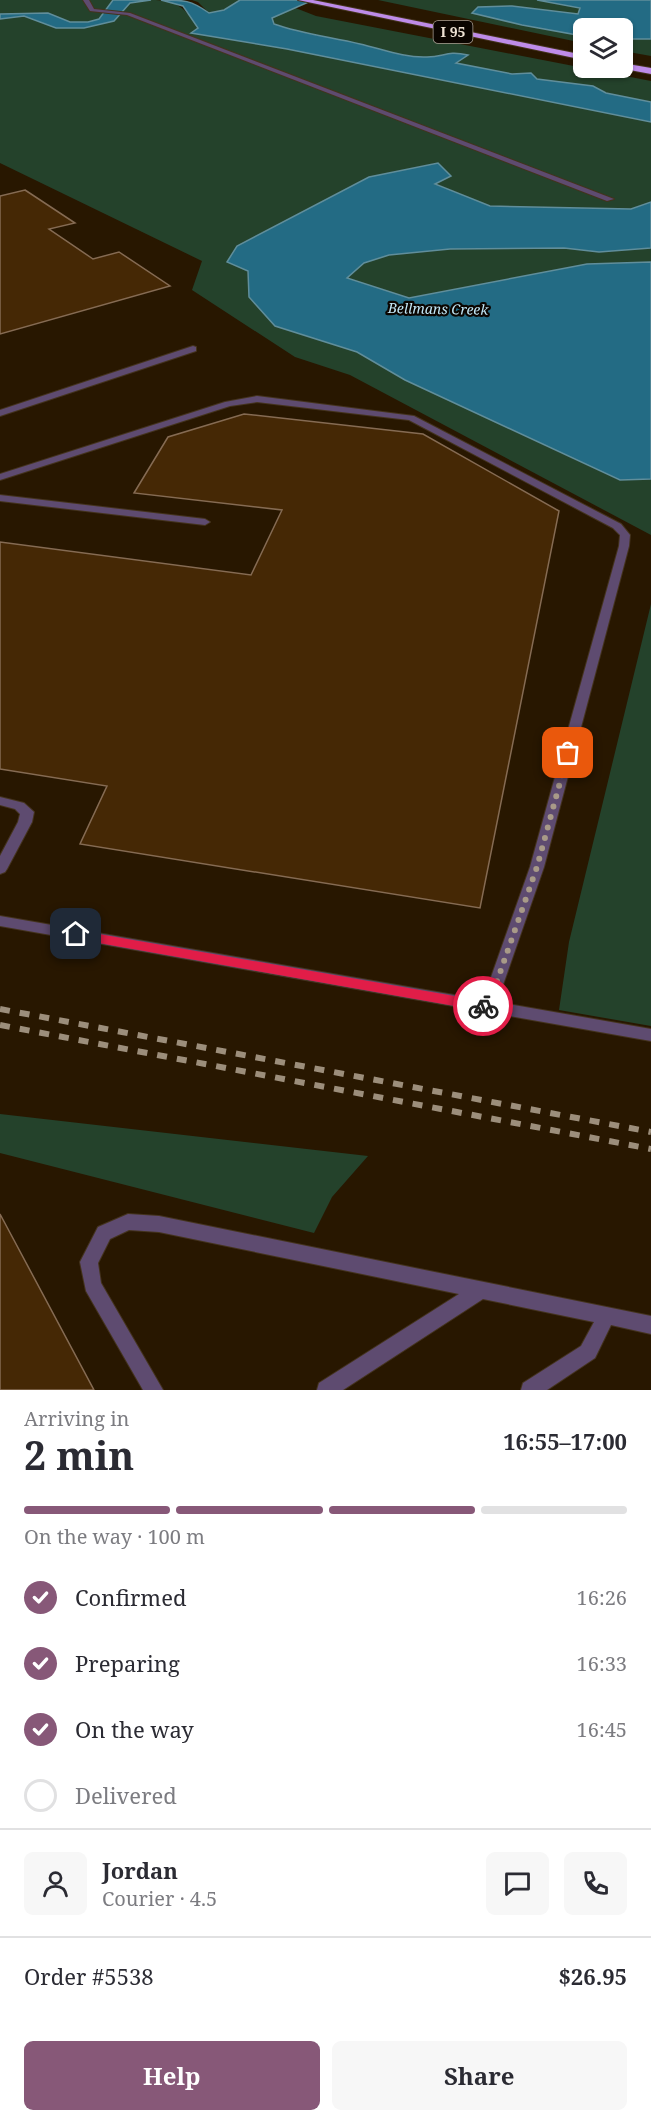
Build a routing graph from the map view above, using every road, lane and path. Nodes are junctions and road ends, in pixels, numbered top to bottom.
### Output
1 (86, 0) edge
2 (302, 0) edge
3 (339, 0) edge
4 (573, 48) edge
5 (573, 56) edge
6 (633, 60) edge
7 (651, 63) edge
8 (633, 68) edge
9 (651, 71) edge
10 (610, 199) dead end
11 (193, 349) dead end
12 (0, 413) edge
13 (0, 477) edge
14 (0, 498) edge
15 (205, 522) dead end
16 (0, 801) edge
17 (0, 869) edge
18 (0, 921) edge
19 (488, 1007) junction
20 (651, 1035) edge
21 (481, 1290) junction
22 (606, 1316) junction
23 (651, 1325) edge
24 (154, 1390) edge
25 (326, 1390) edge
26 (530, 1390) edge

1 - 10 lane
2 - 5 highway, I 95
3 - 4 highway, I 95
6 - 7 highway
8 - 9 highway
11 - 12 lane
13 - 19 lane
14 - 15 lane
16 - 17 lane
18 - 19 lane
19 - 20 lane
21 - 22 lane
21 - 24 lane
21 - 25 lane
22 - 23 lane
22 - 26 lane

